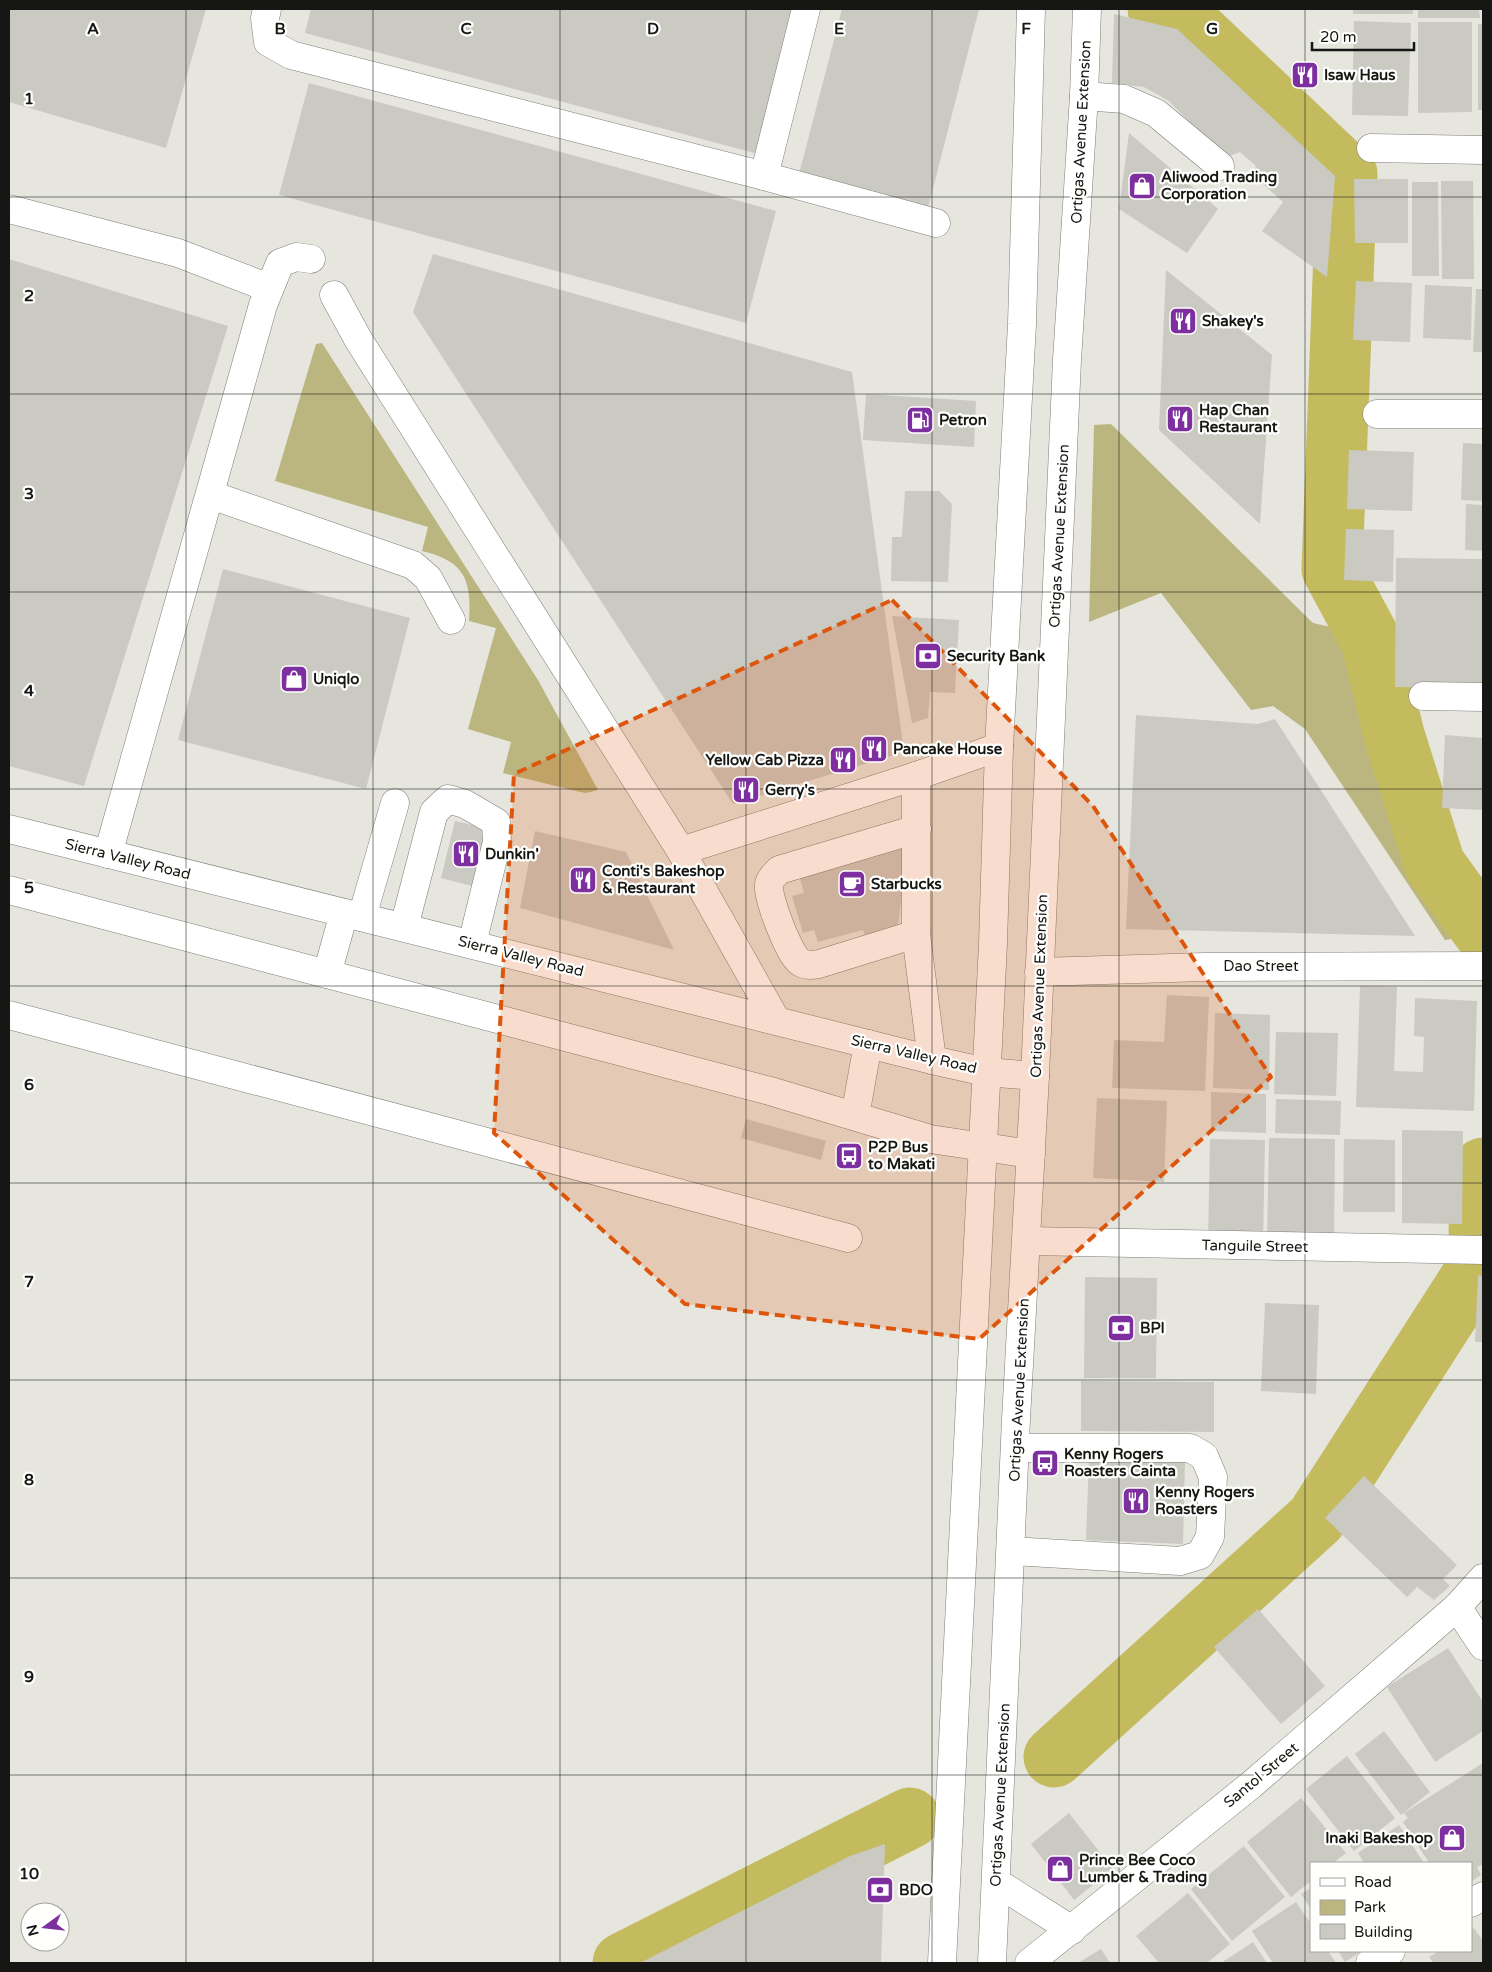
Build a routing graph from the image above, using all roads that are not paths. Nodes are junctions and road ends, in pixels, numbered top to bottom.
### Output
1 (267, 9) edge
2 (806, 9) edge
3 (1031, 9) edge
4 (1087, 9) edge
5 (1084, 96) junction
6 (1371, 148) dead end
7 (1483, 150) edge
8 (1220, 166) dead end
9 (764, 176) junction
10 (9, 209) edge
11 (936, 223) dead end
12 (311, 259) dead end
13 (270, 288) junction
14 (334, 295) dead end
15 (1376, 414) dead end
16 (1483, 414) edge
17 (211, 495) junction
18 (451, 620) dead end
19 (1423, 696) dead end
20 (1483, 697) edge
21 (999, 747) junction
22 (916, 776) junction
23 (395, 803) dead end
24 (9, 829) edge
25 (917, 829) junction
26 (680, 851) junction
27 (108, 854) junction
28 (9, 890) edge
29 (353, 915) junction
30 (404, 927) junction
31 (916, 934) junction
32 (472, 944) junction
33 (1483, 966) edge
34 (1039, 972) junction
35 (327, 974) junction
36 (9, 1015) edge
37 (776, 1020) junction
38 (868, 1044) junction
39 (932, 1060) junction
40 (986, 1072) junction
41 (1035, 1076) junction
42 (855, 1116) junction
43 (982, 1146) junction
44 (1031, 1154) junction
45 (848, 1238) dead end
46 (1028, 1241) junction
47 (1483, 1250) edge
48 (1015, 1448) junction
49 (1011, 1552) junction
50 (1483, 1578) edge
51 (1457, 1607) junction
52 (1483, 1646) edge
53 (996, 1882) junction
54 (1483, 1896) edge
55 (1472, 1902) edge
56 (1072, 1930) junction
57 (1389, 1952) edge
58 (942, 1963) edge
59 (992, 1963) edge
60 (1029, 1963) edge
61 (1370, 1963) edge

1 - 9 street
2 - 9 street
3 - 21 street
4 - 5 street, Ortigas Avenue Extension
5 - 8 street
5 - 34 street, Ortigas Avenue Extension
6 - 7 street
9 - 11 street
10 - 13 street
12 - 13 street
13 - 17 street
14 - 26 street
15 - 16 street
17 - 18 street
17 - 27 street
19 - 20 street
21 - 22 street
21 - 40 street
22 - 25 street
22 - 26 street
23 - 29 street
24 - 27 street, Sierra Valley Road
25 - 31 street
25 - 31 street
26 - 37 street
27 - 29 street, Sierra Valley Road
28 - 35 street
29 - 30 street, Sierra Valley Road
29 - 35 street
30 - 32 street, Sierra Valley Road
30 - 32 street
31 - 39 street
32 - 37 street, Sierra Valley Road
33 - 34 street, Dao Street
34 - 41 street, Ortigas Avenue Extension
35 - 42 street
36 - 45 street
37 - 38 street, Sierra Valley Road
38 - 39 street, Sierra Valley Road
38 - 42 street
39 - 40 street, Sierra Valley Road
40 - 41 street, Sierra Valley Road
40 - 43 street
41 - 44 street, Ortigas Avenue Extension
42 - 43 street
43 - 44 street
43 - 58 street
44 - 46 street, Ortigas Avenue Extension
46 - 47 street, Tanguile Street
46 - 48 street, Ortigas Avenue Extension
48 - 49 street, Ortigas Avenue Extension
48 - 49 street
49 - 53 street, Ortigas Avenue Extension
50 - 51 street, Santol Street
51 - 52 street
51 - 56 street, Santol Street
53 - 56 street
53 - 59 street, Ortigas Avenue Extension
54 - 55 street
56 - 60 street, Santol Street
57 - 61 street

